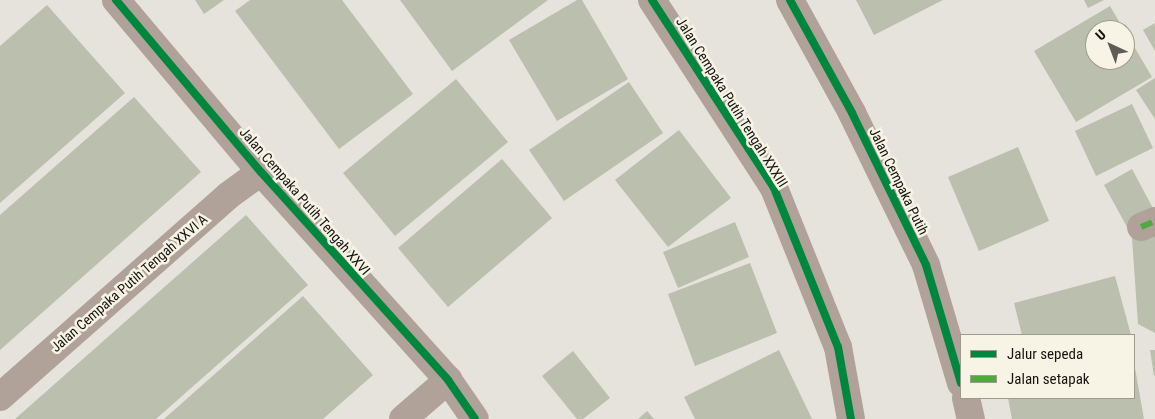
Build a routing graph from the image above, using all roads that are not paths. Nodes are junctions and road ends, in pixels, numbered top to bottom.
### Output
1 (116, 0) edge
2 (652, 0) edge
3 (790, 0) edge
4 (261, 172) junction
5 (448, 380) junction
6 (960, 380) edge
7 (0, 398) edge
8 (966, 399) edge
9 (403, 419) edge
10 (475, 419) edge
11 (851, 419) edge
12 (971, 419) edge

1 - 4 street, Jalan Cempaka Putih Tengah XXVI
2 - 11 street, Jalan Cempaka Putih Tengah XXXIII
3 - 6 street, Jalan Cempaka Putih
4 - 5 street, Jalan Cempaka Putih Tengah XXVI
4 - 7 street, Jalan Cempaka Putih Tengah XXVI A
5 - 9 street
5 - 10 street, Jalan Cempaka Putih Tengah XXVI
8 - 12 street

